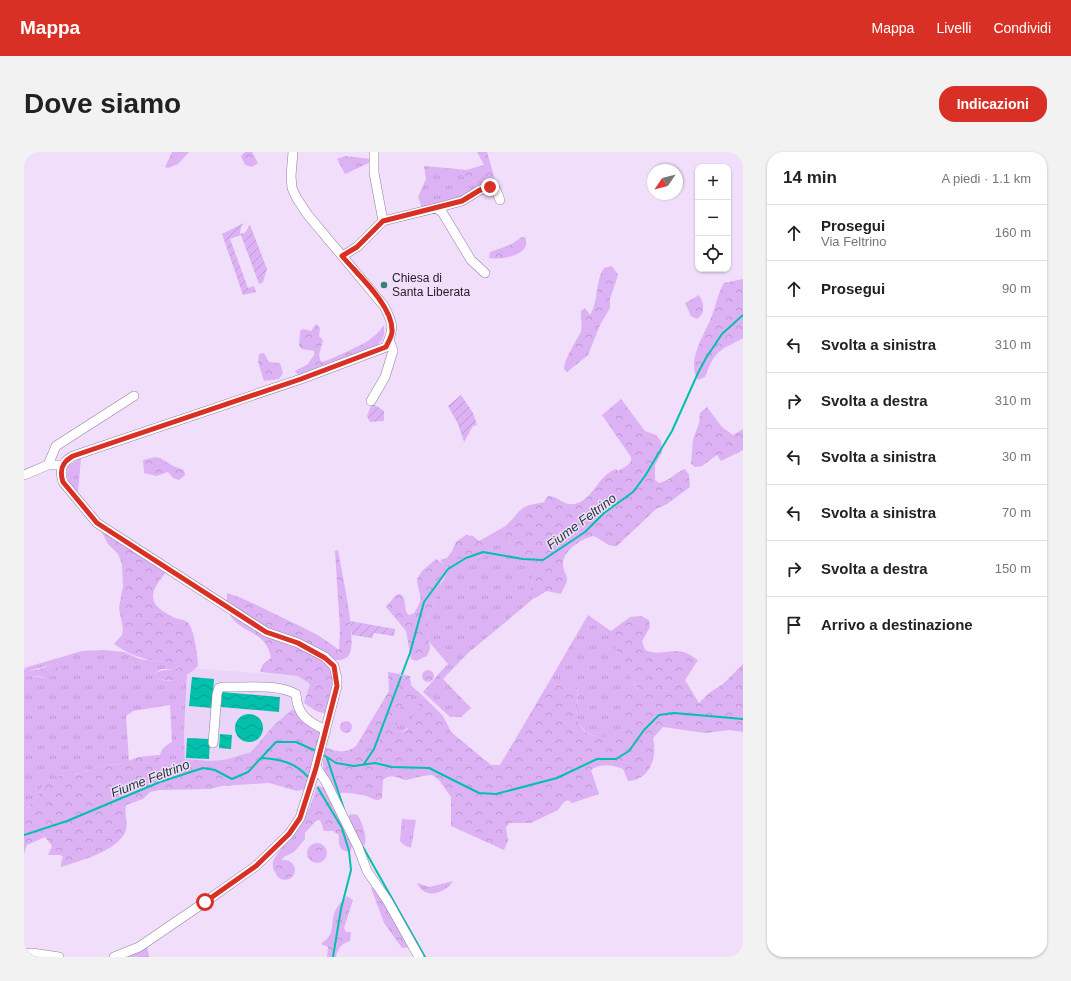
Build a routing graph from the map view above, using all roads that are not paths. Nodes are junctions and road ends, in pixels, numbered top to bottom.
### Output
1 (293, 152) edge
2 (374, 152) edge
3 (500, 200) dead end
4 (436, 208) junction
5 (383, 221) junction
6 (342, 256) junction
7 (485, 273) dead end
8 (389, 339) junction
9 (134, 396) dead end
10 (372, 401) dead end
11 (48, 465) junction
12 (62, 465) junction
13 (24, 475) edge
14 (326, 730) junction
15 (213, 743) dead end
16 (316, 768) junction
17 (24, 954) edge
18 (59, 957) edge
19 (114, 957) edge
20 (419, 957) edge

1 - 6 street
2 - 5 street
3 - 4 street
4 - 5 street
4 - 7 street
5 - 6 street
6 - 8 street
8 - 10 street
8 - 12 street
9 - 11 street
11 - 12 street
11 - 13 street
12 - 14 street
14 - 15 street
14 - 16 street
16 - 19 street
16 - 20 street
17 - 18 street

